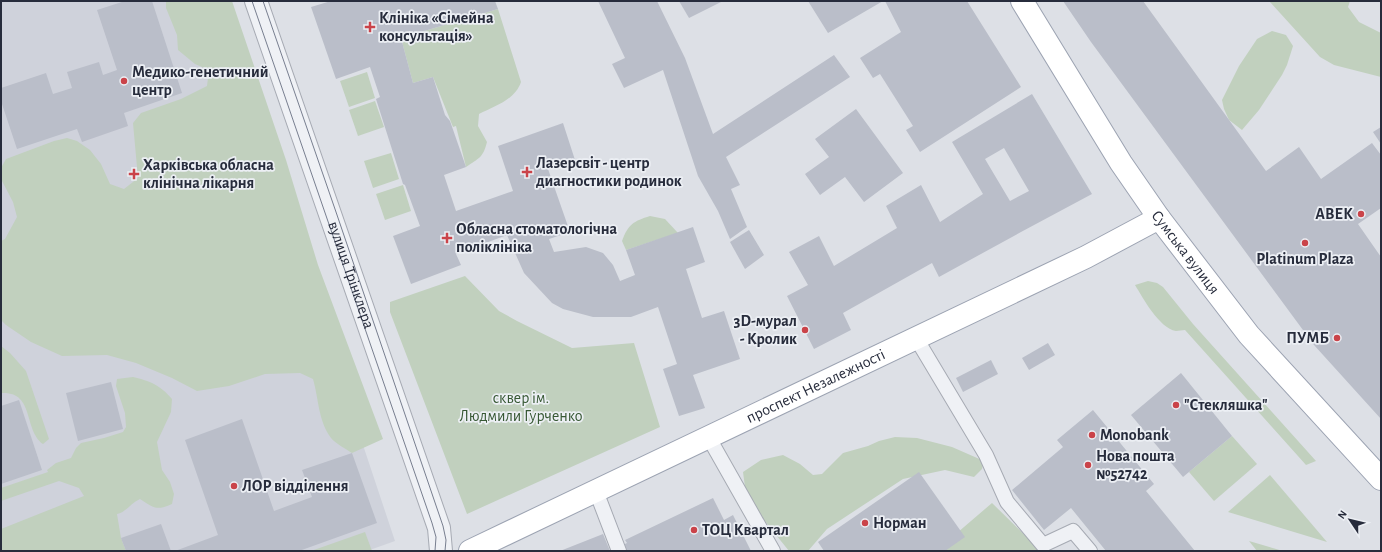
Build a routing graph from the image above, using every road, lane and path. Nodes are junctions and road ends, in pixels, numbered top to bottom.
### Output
1 (256, 1) edge
2 (1022, 1) edge
3 (1159, 218) junction
4 (916, 338) junction
5 (709, 438) junction
6 (1381, 479) edge
7 (596, 491) junction
8 (441, 551) edge
9 (470, 551) edge
10 (619, 551) edge
11 (773, 551) edge
12 (1090, 551) edge

1 - 8 street, вулиця Трінклера
2 - 3 main road, Сумська вулиця
3 - 4 main road, проспект Незалежності
3 - 6 main road, Сумська вулиця
4 - 5 main road, проспект Незалежності
4 - 12 lane
5 - 7 main road, проспект Незалежності
5 - 11 lane
7 - 9 main road, проспект Незалежності
7 - 10 lane

